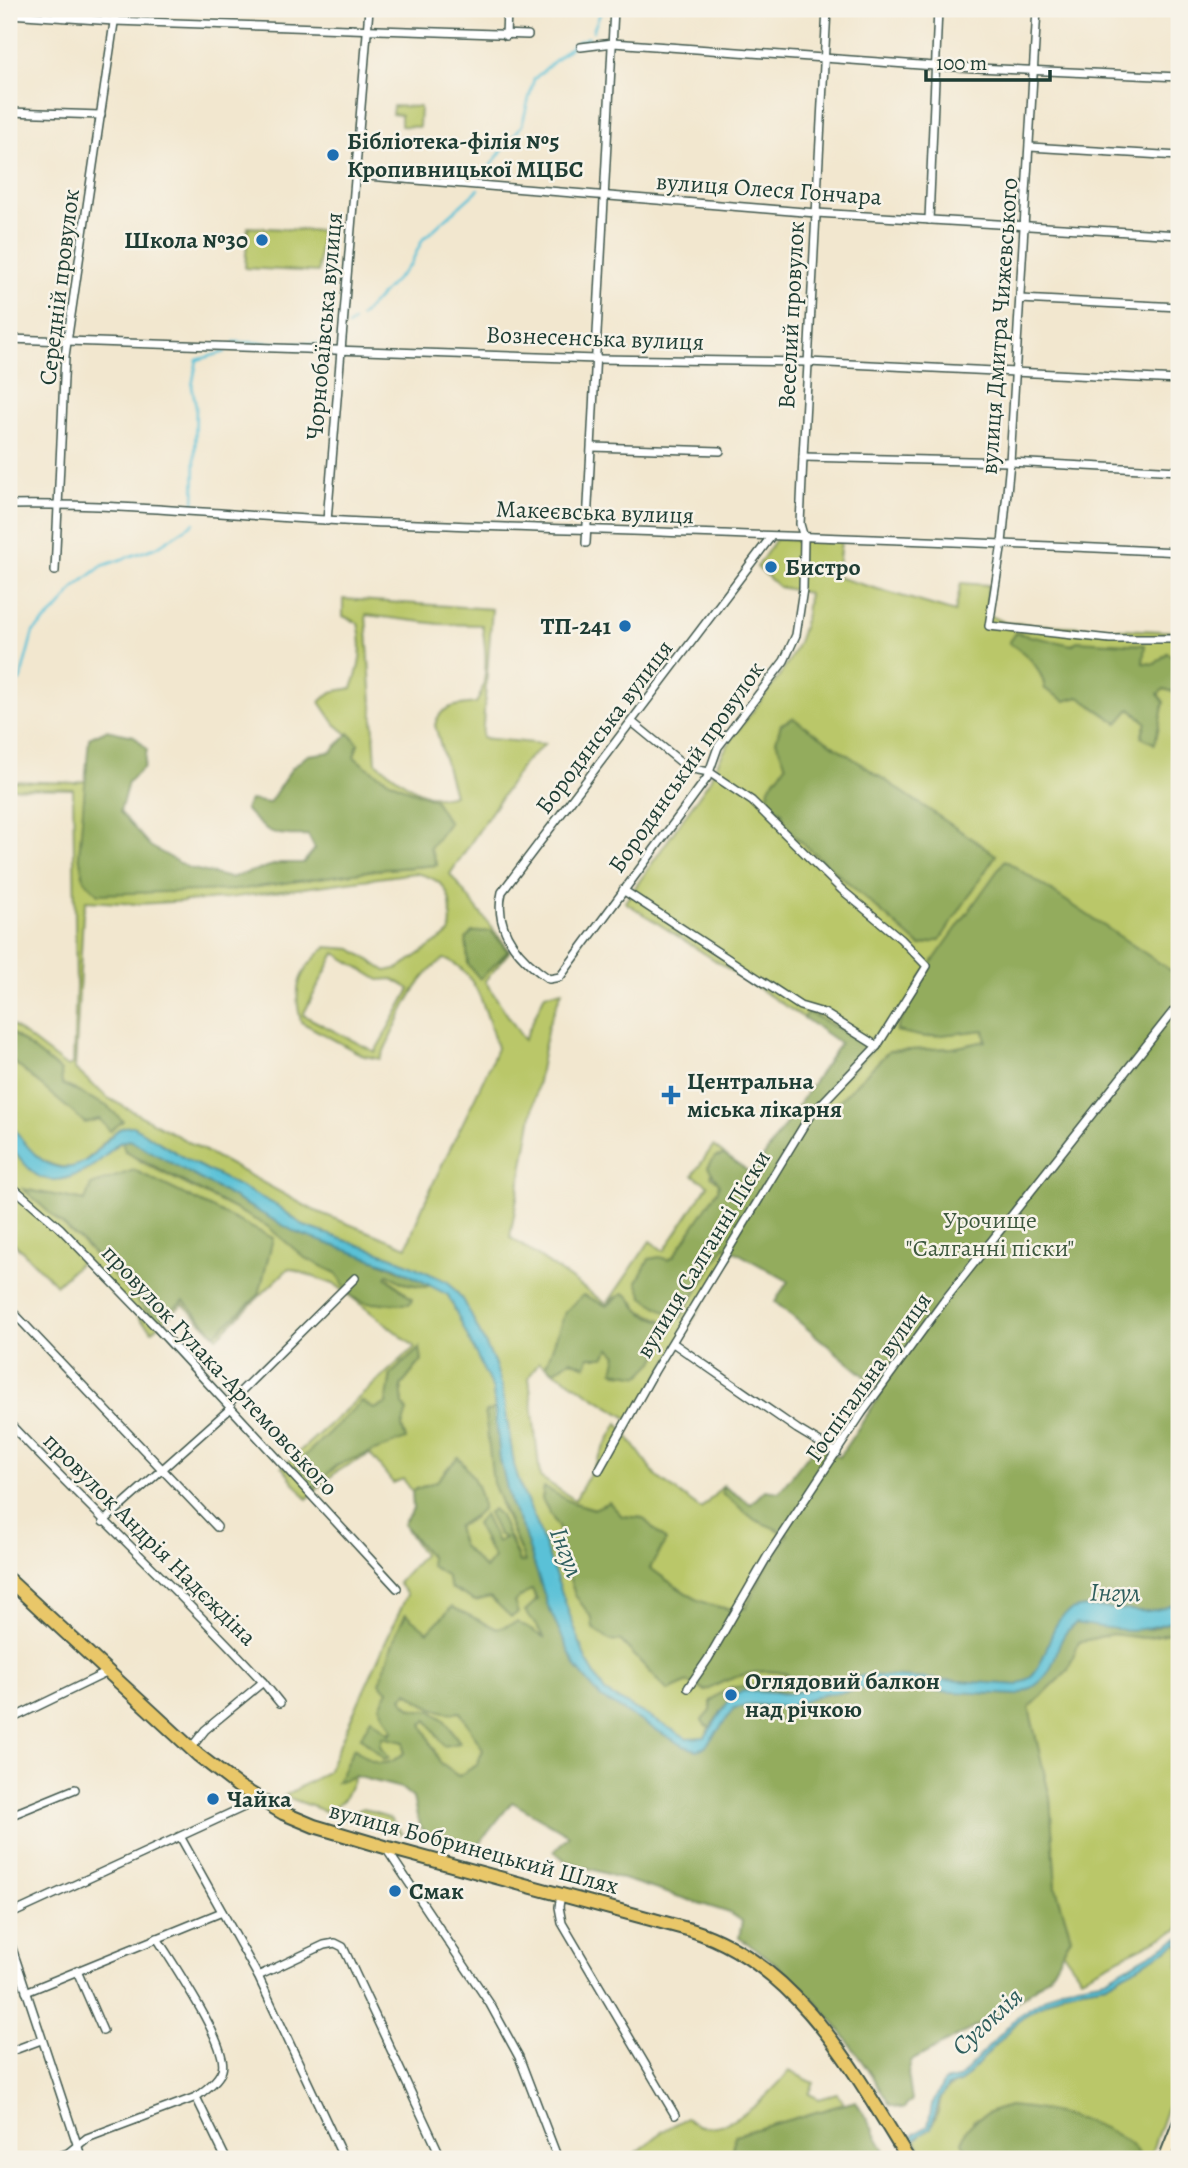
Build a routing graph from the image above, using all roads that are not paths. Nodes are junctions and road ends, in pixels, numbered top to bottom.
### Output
1 (116, 9) edge
2 (369, 9) edge
3 (507, 9) edge
4 (614, 9) edge
5 (827, 9) edge
6 (937, 9) edge
7 (1037, 9) edge
8 (1158, 9) edge
9 (1179, 10) edge
10 (9, 14) edge
11 (114, 20) junction
12 (367, 30) junction
13 (528, 34) dead end
14 (506, 36) junction
15 (613, 43) junction
16 (581, 47) dead end
17 (824, 58) junction
18 (934, 66) junction
19 (1035, 70) junction
20 (1179, 77) edge
21 (9, 112) edge
22 (101, 115) junction
23 (1030, 147) junction
24 (1179, 156) edge
25 (356, 175) junction
26 (607, 196) junction
27 (816, 213) junction
28 (929, 220) junction
29 (1024, 226) junction
30 (1179, 235) edge
31 (1020, 299) junction
32 (1179, 307) edge
33 (9, 339) edge
34 (69, 340) junction
35 (342, 350) junction
36 (597, 359) junction
37 (808, 362) junction
38 (1014, 372) junction
39 (1179, 380) edge
40 (592, 447) junction
41 (720, 451) dead end
42 (803, 457) junction
43 (1010, 462) junction
44 (1179, 471) edge
45 (60, 504) junction
46 (9, 505) edge
47 (327, 521) junction
48 (586, 530) junction
49 (770, 538) junction
50 (804, 538) junction
51 (586, 543) dead end
52 (1002, 543) junction
53 (1179, 552) edge
54 (55, 571) dead end
55 (1179, 639) edge
56 (632, 722) junction
57 (709, 772) junction
58 (623, 890) junction
59 (527, 961) joint
60 (1179, 1004) edge
61 (877, 1046) junction
62 (9, 1184) edge
63 (355, 1278) dead end
64 (9, 1308) edge
65 (673, 1343) junction
66 (230, 1406) junction
67 (9, 1423) edge
68 (837, 1453) junction
69 (599, 1470) dead end
70 (163, 1472) junction
71 (103, 1522) junction
72 (217, 1527) dead end
73 (9, 1580) edge
74 (397, 1588) dead end
75 (108, 1672) junction
76 (262, 1682) junction
77 (688, 1688) dead end
78 (280, 1703) dead end
79 (9, 1720) edge
80 (191, 1748) junction
81 (75, 1789) dead end
82 (259, 1800) junction
83 (9, 1815) edge
84 (181, 1838) junction
85 (385, 1847) junction
86 (561, 1894) junction
87 (222, 1912) junction
88 (9, 1915) edge
89 (157, 1938) junction
90 (9, 1939) edge
91 (77, 1971) junction
92 (258, 1976) junction
93 (26, 1992) junction
94 (103, 2032) dead end
95 (41, 2040) junction
96 (9, 2052) edge
97 (195, 2097) junction
98 (675, 2115) dead end
99 (1179, 2121) edge
100 (77, 2144) junction
101 (51, 2159) edge
102 (82, 2159) edge
103 (226, 2159) edge
104 (344, 2159) edge
105 (442, 2159) edge
106 (558, 2159) edge
107 (908, 2159) edge
108 (1164, 2159) edge

1 - 11 street, Середній провулок
2 - 12 street, Чорнобаївська вулиця
3 - 14 street
4 - 15 street
5 - 17 street, Веселий провулок
6 - 18 street
7 - 19 street, вулиця Дмитра Чижевського
8 - 9 street
10 - 11 street
11 - 12 street
11 - 22 street, Середній провулок
12 - 14 street
12 - 25 street, Чорнобаївська вулиця
13 - 14 street
15 - 16 street
15 - 17 street
15 - 26 street
17 - 18 street
17 - 27 street, Веселий провулок
18 - 19 street
18 - 28 street
19 - 20 street
19 - 23 street, вулиця Дмитра Чижевського
21 - 22 street
22 - 34 street, Середній провулок
23 - 24 street
23 - 29 street, вулиця Дмитра Чижевського
25 - 26 street, вулиця Олеся Гончара
25 - 35 street, Чорнобаївська вулиця
26 - 27 street, вулиця Олеся Гончара
26 - 36 street
27 - 28 street, вулиця Олеся Гончара
27 - 37 street, Веселий провулок
28 - 29 street, вулиця Олеся Гончара
29 - 30 street, вулиця Олеся Гончара
29 - 31 street, вулиця Дмитра Чижевського
31 - 32 street
31 - 38 street, вулиця Дмитра Чижевського
33 - 34 street, Вознесенська вулиця
34 - 35 street, Вознесенська вулиця
34 - 45 street, Середній провулок
35 - 36 street, Вознесенська вулиця
35 - 47 street, Чорнобаївська вулиця
36 - 37 street, Вознесенська вулиця
36 - 40 street
37 - 38 street, Вознесенська вулиця
37 - 42 street, Веселий провулок
38 - 39 street, Вознесенська вулиця
38 - 43 street, вулиця Дмитра Чижевського
40 - 41 street
40 - 48 street
42 - 43 street
42 - 50 street, Веселий провулок
43 - 44 street
43 - 52 street, вулиця Дмитра Чижевського
45 - 46 street, Макеєвська вулиця
45 - 47 street, Макеєвська вулиця
45 - 54 street, Середній провулок
47 - 48 street, Макеєвська вулиця
48 - 49 street, Макеєвська вулиця
48 - 51 street
49 - 50 street, Макеєвська вулиця
49 - 56 street, Бородянська вулиця
50 - 52 street, Макеєвська вулиця
50 - 57 street, Бородянський провулок
52 - 53 street, Макеєвська вулиця
52 - 55 street, вулиця Дмитра Чижевського
56 - 57 street
56 - 59 street, Бородянська вулиця
57 - 58 street, Бородянський провулок
57 - 61 street, вулиця Салганні Піски
58 - 59 street, Бородянський провулок
58 - 61 street
60 - 68 street, Госпітальна вулиця
61 - 65 street, вулиця Салганні Піски
62 - 66 street, провулок Гулака-Артемовського
63 - 66 street
64 - 70 street
65 - 68 street
65 - 69 street, вулиця Салганні Піски
66 - 70 street
66 - 74 street, провулок Гулака-Артемовського
67 - 71 street, провулок Андрія Надєждіна
68 - 77 street, Госпітальна вулиця
70 - 71 street
70 - 72 street
71 - 76 street, провулок Андрія Надєждіна
73 - 75 main road, вулиця Бобринецький Шлях
75 - 79 street
75 - 80 main road, вулиця Бобринецький Шлях
76 - 78 street, провулок Андрія Надєждіна
76 - 80 street, провулок Андрія Надєждіна
80 - 82 main road, вулиця Бобринецький Шлях
81 - 83 street
82 - 84 street
82 - 85 main road, вулиця Бобринецький Шлях
84 - 87 street
84 - 88 street
85 - 86 main road, вулиця Бобринецький Шлях
85 - 106 street
86 - 98 street
86 - 107 main road, вулиця Бобринецький Шлях
87 - 89 street
87 - 92 street
89 - 91 street
89 - 97 street
90 - 93 street
91 - 93 street
91 - 94 street
92 - 104 street
92 - 105 street
93 - 95 street
95 - 96 street
95 - 100 street
97 - 100 street
97 - 103 street
99 - 108 street
100 - 101 street
100 - 102 street

